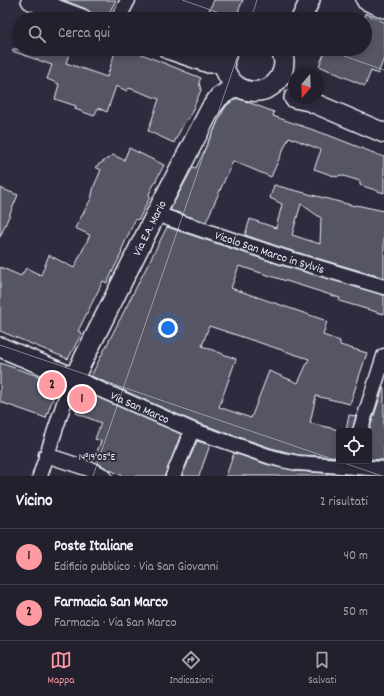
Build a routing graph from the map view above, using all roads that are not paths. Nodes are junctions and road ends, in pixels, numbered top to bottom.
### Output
1 (31, 0) edge
2 (128, 0) edge
3 (310, 0) edge
4 (366, 0) edge
5 (384, 8) edge
6 (63, 12) edge
7 (122, 12) edge
8 (304, 12) edge
9 (188, 56) edge
10 (227, 56) edge
11 (283, 56) edge
12 (288, 77) edge
13 (236, 86) junction
14 (261, 91) junction
15 (288, 96) edge
16 (313, 104) edge
17 (384, 133) edge
18 (156, 214) junction
19 (384, 287) edge
20 (0, 347) edge
21 (384, 356) edge
22 (74, 378) junction
23 (361, 428) edge
24 (192, 430) junction
25 (46, 455) junction
26 (336, 463) edge
27 (350, 464) edge
28 (384, 469) edge
29 (40, 476) edge
30 (104, 476) edge
31 (173, 476) edge

1 - 6 main road
2 - 7 street
3 - 8 main road
4 - 5 main road
9 - 10 main road
10 - 13 main road
11 - 12 main road
11 - 14 main road
13 - 14 main road
13 - 18 main road, Via E.A. Mario
14 - 15 main road
16 - 17 main road
18 - 19 street, Vicolo San Marco in Sylvis
18 - 22 main road, Via E.A. Mario
20 - 22 main road, Via San Marco
21 - 23 street
22 - 24 street, Via San Marco
22 - 25 street
24 - 26 street, Via San Marco
24 - 31 street
25 - 29 street
25 - 30 street
27 - 28 street, Via San Marco

